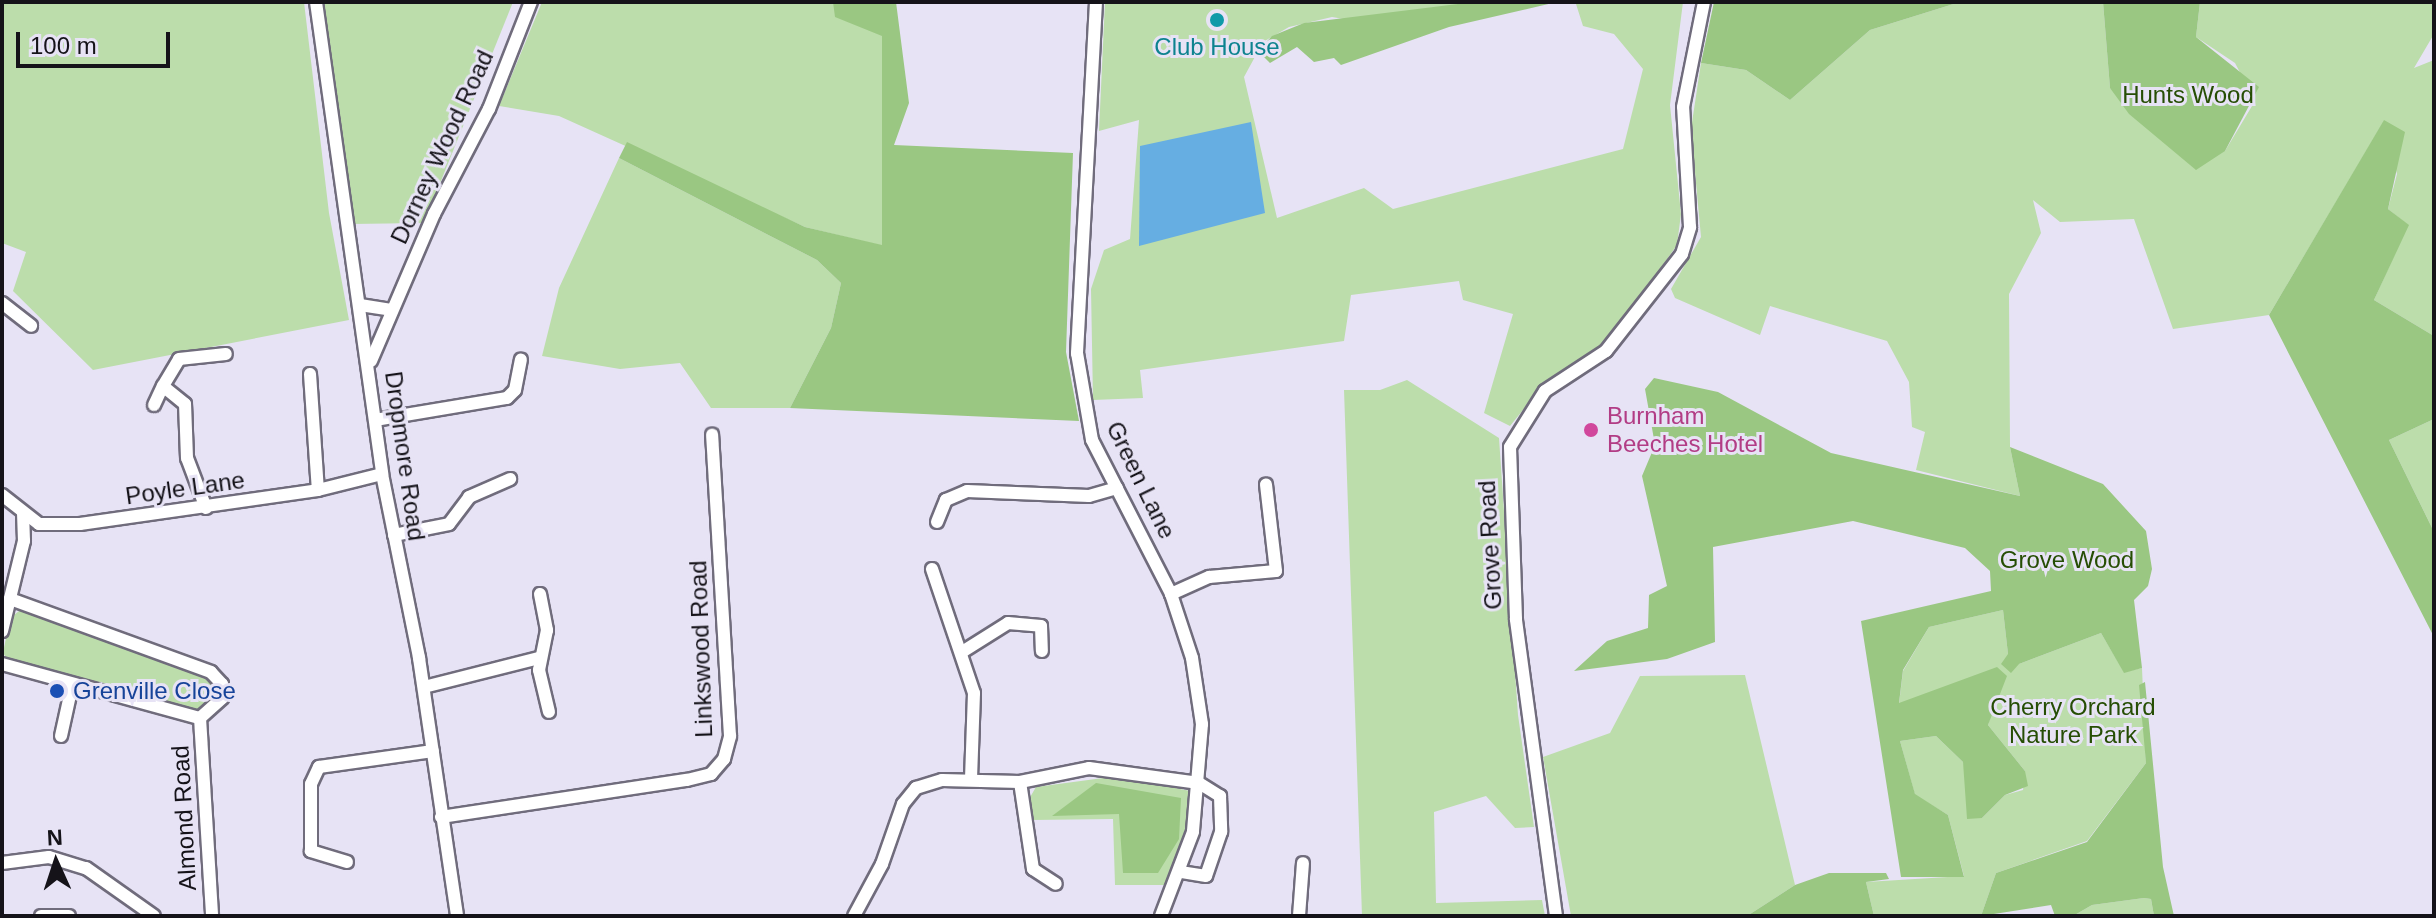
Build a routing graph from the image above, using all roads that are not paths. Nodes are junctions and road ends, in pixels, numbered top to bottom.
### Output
1 (316, 2) edge
2 (531, 2) edge
3 (1096, 2) edge
4 (1704, 2) edge
5 (2, 303) edge
6 (360, 305) junction
7 (390, 310) junction
8 (31, 326) dead end
9 (226, 354) dead end
10 (521, 360) dead end
11 (369, 364) junction
12 (310, 374) dead end
13 (163, 386) junction
14 (154, 405) dead end
15 (375, 420) junction
16 (712, 435) dead end
17 (382, 474) junction
18 (510, 479) dead end
19 (1266, 485) dead end
20 (1117, 488) junction
21 (318, 490) junction
22 (2, 495) edge
23 (206, 508) junction
24 (23, 513) junction
25 (937, 522) dead end
26 (39, 524) junction
27 (394, 535) junction
28 (24, 541) junction
29 (932, 569) dead end
30 (540, 594) dead end
31 (1171, 594) junction
32 (10, 599) junction
33 (2, 631) edge
34 (1042, 651) dead end
35 (962, 652) junction
36 (539, 658) junction
37 (2, 664) edge
38 (72, 686) junction
39 (424, 687) junction
40 (549, 712) dead end
41 (200, 718) junction
42 (61, 736) dead end
43 (433, 751) junction
44 (971, 779) junction
45 (1020, 782) junction
46 (1199, 783) junction
47 (441, 817) junction
48 (347, 862) dead end
49 (2, 863) edge
50 (1303, 863) dead end
51 (1180, 872) junction
52 (1056, 884) dead end
53 (41, 916) edge
54 (69, 916) edge
55 (154, 916) edge
56 (212, 916) edge
57 (457, 916) edge
58 (854, 916) edge
59 (1161, 916) edge
60 (1299, 916) edge
61 (1556, 916) edge

1 - 6 street, Dropmore Road
2 - 7 street, Dorney Wood Road
3 - 20 street, Green Lane
4 - 61 street, Grove Road
5 - 8 street
6 - 7 street
6 - 11 street, Dropmore Road
7 - 11 street, Dorney Wood Road
9 - 13 street
10 - 15 street
11 - 15 street, Dropmore Road
12 - 21 street
13 - 14 street
13 - 23 street
15 - 17 street, Dropmore Road
16 - 47 street, Linkswood Road
17 - 21 street, Poyle Lane
17 - 27 street, Dropmore Road
18 - 27 street
19 - 31 street
20 - 25 street
20 - 31 street, Green Lane
21 - 23 street, Poyle Lane
22 - 24 street
23 - 26 street, Poyle Lane
24 - 26 street
24 - 28 street
26 - 28 street
27 - 39 street, Dropmore Road
28 - 32 street
29 - 35 street
30 - 36 street
31 - 46 street, Green Lane
32 - 33 street
32 - 41 street
34 - 35 street
35 - 44 street
36 - 39 street
36 - 40 street
37 - 38 street
38 - 41 street
38 - 42 street
39 - 43 street, Dropmore Road
41 - 56 street, Almond Road
43 - 47 street, Dropmore Road
43 - 48 street
44 - 45 street
44 - 58 street
45 - 46 street
45 - 52 street
46 - 51 street, Green Lane
46 - 51 street
47 - 57 street, Dropmore Road
49 - 55 street
50 - 60 street
51 - 59 street, Green Lane
53 - 54 street

